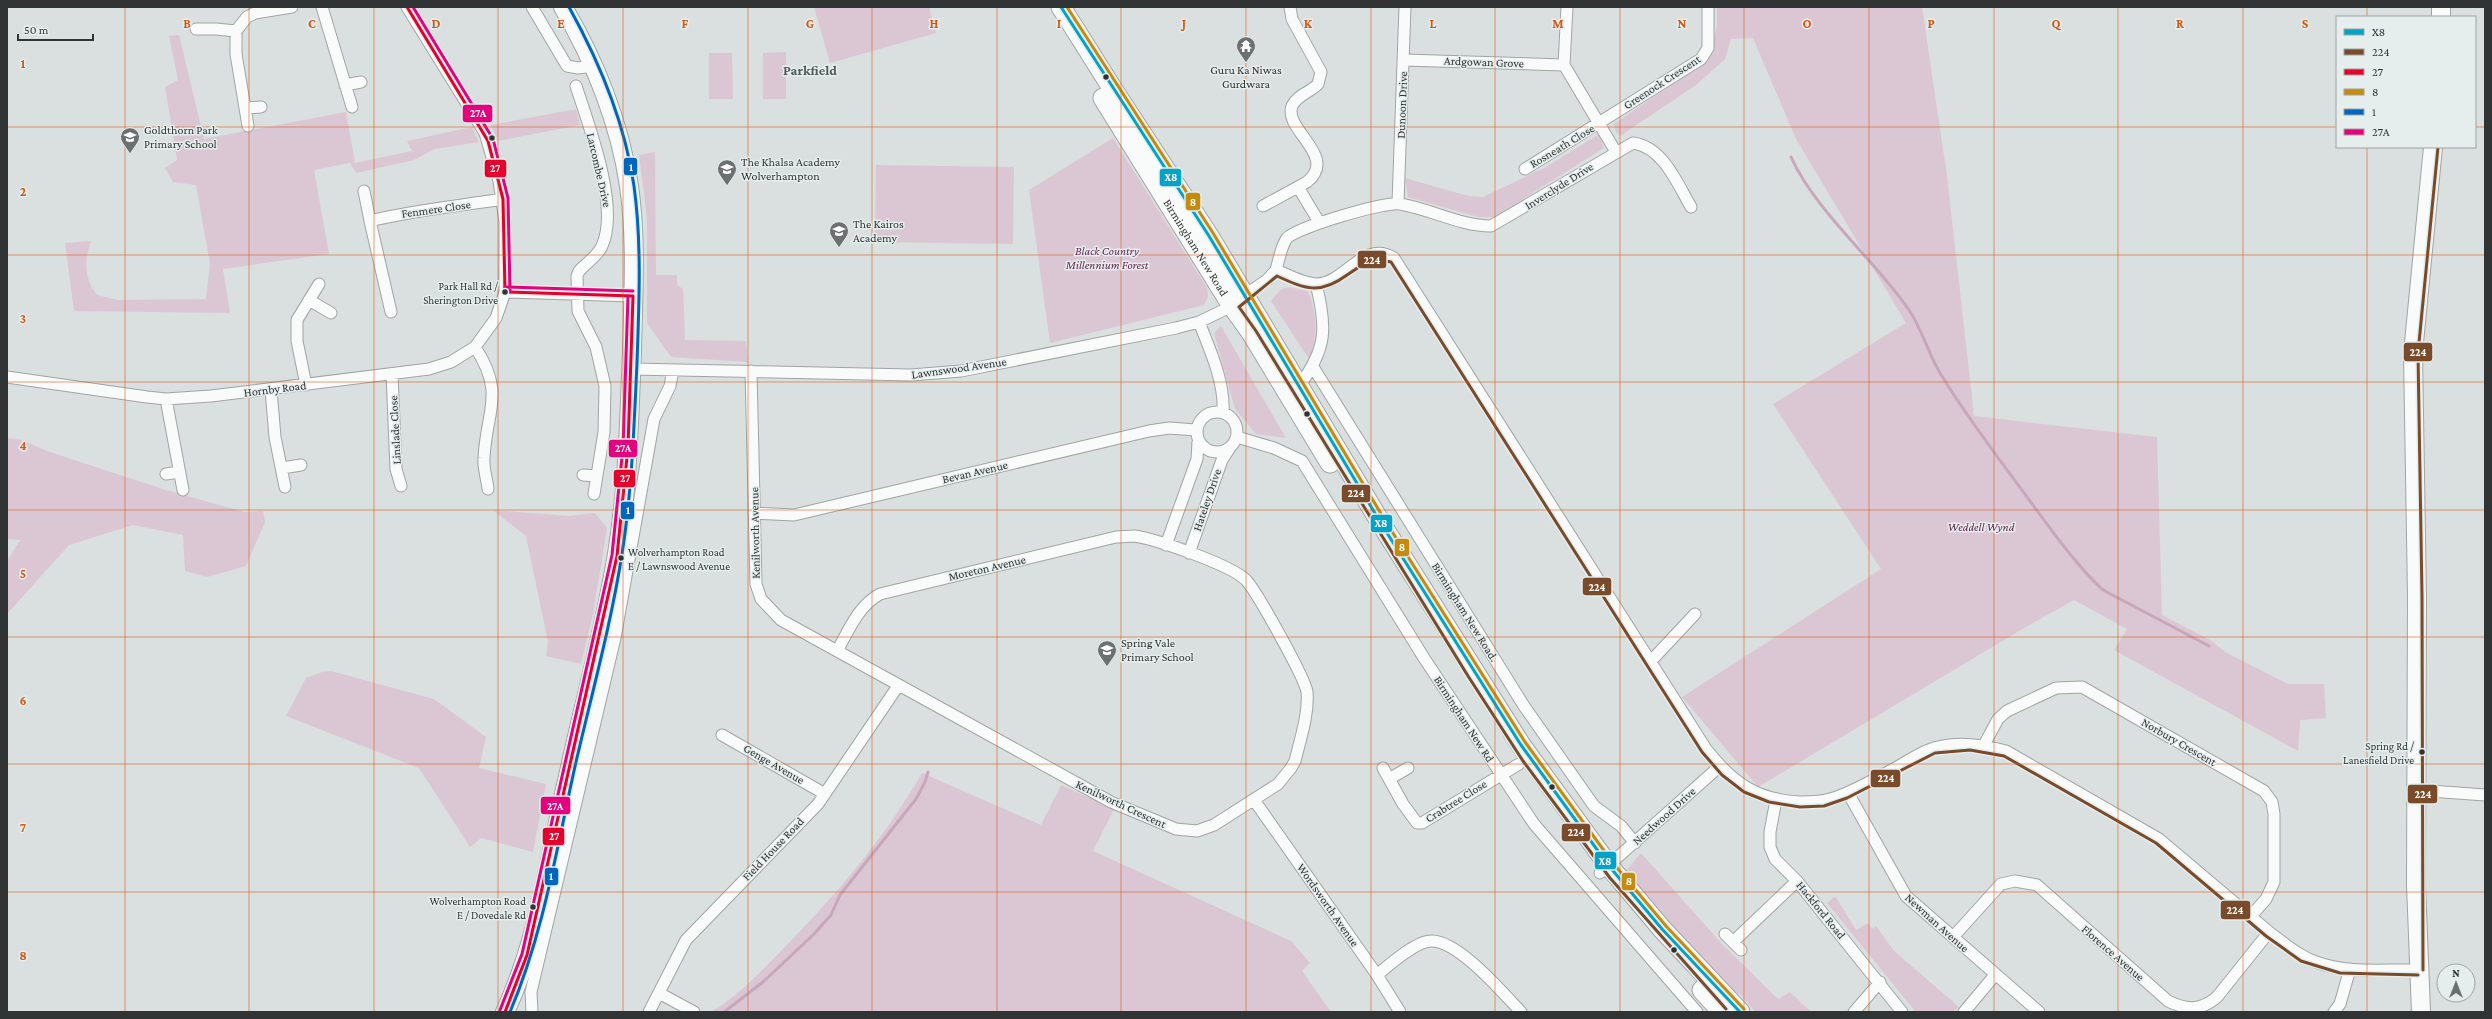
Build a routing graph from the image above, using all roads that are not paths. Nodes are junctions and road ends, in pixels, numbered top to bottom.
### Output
1 (292, 7) edge
2 (322, 7) edge
3 (407, 7) edge
4 (532, 7) edge
5 (563, 7) edge
6 (1047, 7) edge
7 (1061, 7) edge
8 (1290, 7) edge
9 (1405, 7) edge
10 (1567, 7) edge
11 (1708, 7) edge
12 (196, 29) dead end
13 (236, 31) junction
14 (1404, 60) junction
15 (1564, 65) junction
16 (594, 66) junction
17 (361, 82) dead end
18 (346, 85) junction
19 (576, 86) dead end
20 (260, 107) dead end
21 (352, 107) dead end
22 (246, 108) junction
23 (1599, 123) junction
24 (248, 126) dead end
25 (2433, 148) edge
26 (1616, 152) junction
27 (1525, 169) dead end
28 (1298, 187) junction
29 (364, 191) dead end
30 (503, 199) junction
31 (1398, 203) junction
32 (1263, 206) dead end
33 (1691, 206) dead end
34 (370, 221) junction
35 (1319, 222) junction
36 (1276, 270) junction
37 (319, 284) dead end
38 (1316, 284) junction
39 (505, 292) junction
40 (577, 294) junction
41 (634, 296) junction
42 (309, 300) junction
43 (1238, 300) junction
44 (391, 312) dead end
45 (331, 313) dead end
46 (1199, 322) junction
47 (475, 347) junction
48 (1313, 367) junction
49 (631, 368) junction
50 (673, 370) junction
51 (751, 371) junction
52 (392, 374) junction
53 (7, 377) edge
54 (306, 386) junction
55 (1299, 386) junction
56 (271, 390) junction
57 (166, 399) junction
58 (1222, 413) junction
59 (1196, 430) junction
60 (1237, 437) junction
61 (1198, 442) junction
62 (1229, 449) junction
63 (301, 465) dead end
64 (282, 468) junction
65 (179, 472) junction
66 (166, 474) dead end
67 (583, 475) dead end
68 (597, 476) junction
69 (401, 486) dead end
70 (285, 487) dead end
71 (488, 489) dead end
72 (183, 490) dead end
73 (594, 494) dead end
74 (754, 513) junction
75 (1166, 545) junction
76 (1189, 553) junction
77 (1695, 614) dead end
78 (837, 651) junction
79 (1651, 661) junction
80 (898, 686) junction
81 (722, 735) dead end
82 (1984, 745) junction
83 (1519, 764) junction
84 (1720, 766) junction
85 (1383, 768) dead end
86 (1408, 768) dead end
87 (1499, 774) junction
88 (1389, 779) junction
89 (2416, 790) junction
90 (1848, 793) junction
91 (825, 794) junction
92 (2485, 795) edge
93 (1254, 800) junction
94 (1776, 800) junction
95 (1635, 843) junction
96 (1604, 869) junction
97 (1798, 881) junction
98 (2252, 916) junction
99 (2269, 932) junction
100 (1725, 934) dead end
101 (1953, 937) junction
102 (2350, 969) junction
103 (2418, 970) junction
104 (1377, 975) junction
105 (1995, 975) junction
106 (1880, 982) junction
107 (659, 993) junction
108 (505, 1012) edge
109 (532, 1012) edge
110 (649, 1012) edge
111 (694, 1012) edge
112 (1400, 1012) edge
113 (1521, 1012) edge
114 (1697, 1012) edge
115 (1722, 1012) edge
116 (1740, 1012) edge
117 (1854, 1012) edge
118 (1902, 1012) edge
119 (1964, 1012) edge
120 (2039, 1012) edge
121 (2334, 1012) edge
122 (2421, 1012) edge

1 - 13 street
2 - 18 street
3 - 30 street
4 - 16 street
5 - 16 main road
6 - 43 highway, Birmingham New Road
7 - 43 highway, Birmingham New Road
8 - 28 street
9 - 14 street, Dunoon Drive
10 - 15 street
11 - 23 street, Greenock Crescent
12 - 13 street
13 - 22 street
14 - 15 street, Ardgowan Grove
14 - 31 street, Dunoon Drive
15 - 23 street
16 - 41 main road
17 - 18 street
18 - 21 street
19 - 40 street, Larcombe Drive
20 - 22 street
22 - 24 street
23 - 26 street
23 - 27 street, Rosneath Close
25 - 89 main road
26 - 31 street, Inverclyde Drive
26 - 33 street, Inverclyde Drive
28 - 32 street
28 - 35 street
29 - 34 street
30 - 34 street, Fenmere Close
30 - 39 street
31 - 35 street
34 - 44 street
35 - 36 street
36 - 38 street
36 - 43 street, Lawnswood Avenue
37 - 42 street
38 - 48 street
38 - 79 street
39 - 40 street
39 - 47 street, Hornby Road
40 - 41 street
40 - 68 street, Larcombe Drive
41 - 49 main road
42 - 45 street
42 - 54 street
43 - 46 street, Lawnswood Avenue
43 - 55 highway, Birmingham New Road
43 - 83 highway, Birmingham New Road
46 - 51 street, Lawnswood Avenue
46 - 58 street
47 - 52 street, Hornby Road
47 - 71 street
48 - 55 street
48 - 95 street, Birmingham New Road.
49 - 50 street, Lawnswood Avenue
49 - 108 main road
50 - 51 street, Lawnswood Avenue
50 - 109 street
51 - 74 street, Kenilworth Avenue
52 - 54 street, Hornby Road
52 - 69 street, Linslade Close
53 - 57 street, Hornby Road
54 - 56 street, Hornby Road
55 - 96 highway, Birmingham New Road
56 - 57 street, Hornby Road
56 - 64 street
57 - 65 street
58 - 59 street
58 - 60 street
59 - 61 street
59 - 74 street, Bevan Avenue
60 - 62 street
60 - 87 street, Birmingham New Rd
61 - 62 street
61 - 75 street, Hateley Drive
62 - 76 street, Hateley Drive
63 - 64 street
64 - 70 street
65 - 66 street
65 - 72 street
67 - 68 street
68 - 73 street, Larcombe Drive
74 - 78 street, Kenilworth Avenue
75 - 76 street, Kenilworth Crescent
75 - 78 street, Moreton Avenue
76 - 93 street, Kenilworth Crescent
77 - 79 street
78 - 80 street, Kenilworth Crescent
79 - 84 street
80 - 91 street, Field House Road
80 - 93 street, Kenilworth Crescent
81 - 91 street, Genge Avenue
82 - 90 street
82 - 98 street
82 - 98 street, Norbury Crescent
83 - 87 street, Crabtree Close
83 - 96 highway, Birmingham New Road
84 - 94 street
84 - 95 street, Needwood Drive
85 - 88 street, Crabtree Close
86 - 88 street
87 - 88 street, Crabtree Close
87 - 114 street, Birmingham New Rd
89 - 92 street
89 - 103 main road
90 - 94 street
90 - 101 street, Newman Avenue
91 - 107 street, Field House Road
93 - 104 street, Wordsworth Avenue
94 - 97 street, Hackford Road
95 - 96 street, Needwood Drive
96 - 115 highway, Birmingham New Road
96 - 116 highway, Birmingham New Road
97 - 100 street
97 - 106 street, Hackford Road
98 - 99 street
99 - 101 street, Florence Avenue
99 - 102 street
101 - 105 street, Newman Avenue
102 - 103 street
102 - 121 street
103 - 122 main road
104 - 112 street, Wordsworth Avenue
104 - 113 street
105 - 119 street
105 - 120 street, Newman Avenue
106 - 117 street
106 - 118 street, Hackford Road
107 - 110 street, Field House Road
107 - 111 street

